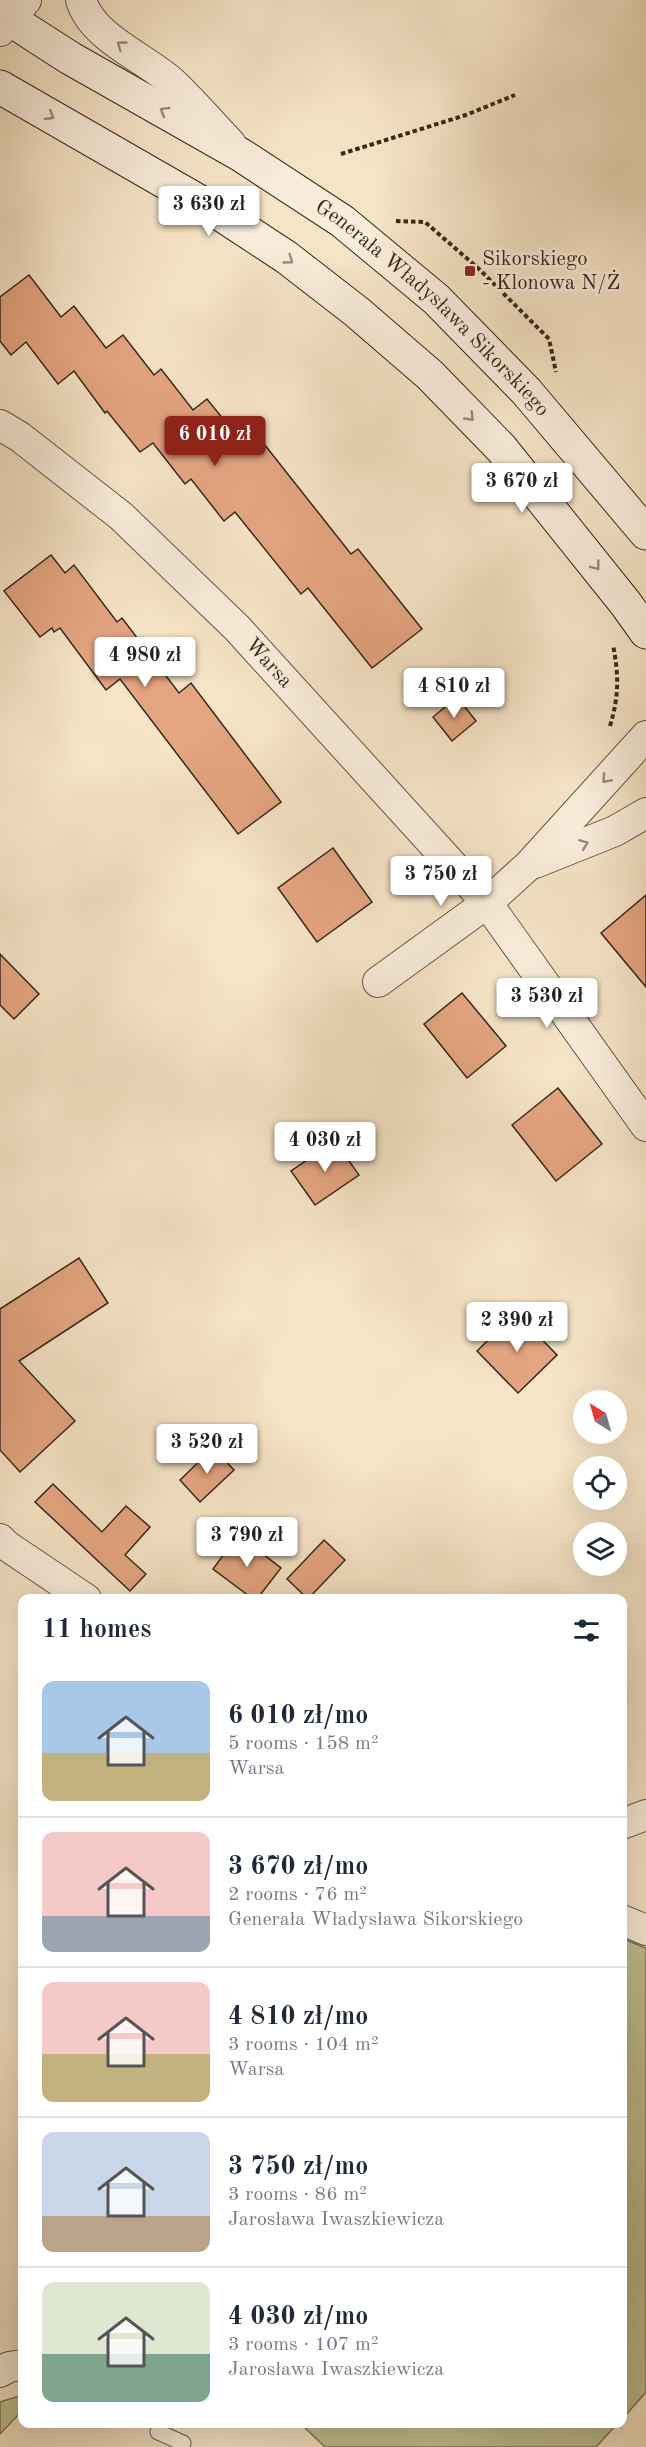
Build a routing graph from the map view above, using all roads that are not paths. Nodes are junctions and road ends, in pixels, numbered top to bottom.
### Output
1 (81, 0) edge
2 (9, 16) edge
3 (0, 87) edge
4 (241, 155) junction
5 (0, 425) edge
6 (646, 533) edge
7 (646, 632) edge
8 (646, 736) edge
9 (646, 813) edge
10 (529, 865) junction
11 (487, 903) junction
12 (378, 982) dead end
13 (646, 1126) edge
14 (2, 1545) edge
15 (78, 1594) edge
16 (646, 1815) edge
17 (627, 1822) edge
18 (627, 1922) edge
19 (646, 1930) edge
20 (158, 2432) dead end
21 (183, 2443) dead end

4 -> 1 street
4 -> 2 street, Generała Władysława Sikorskiego
3 -> 7 street
4 - 6 street, Generała Władysława Sikorskiego
5 - 11 street, Warsa
8 -> 10 street
10 -> 9 street
10 - 11 street
11 - 12 street
11 - 13 street, Warsa
14 - 15 street
16 - 17 street
18 - 19 street
20 - 21 lane

